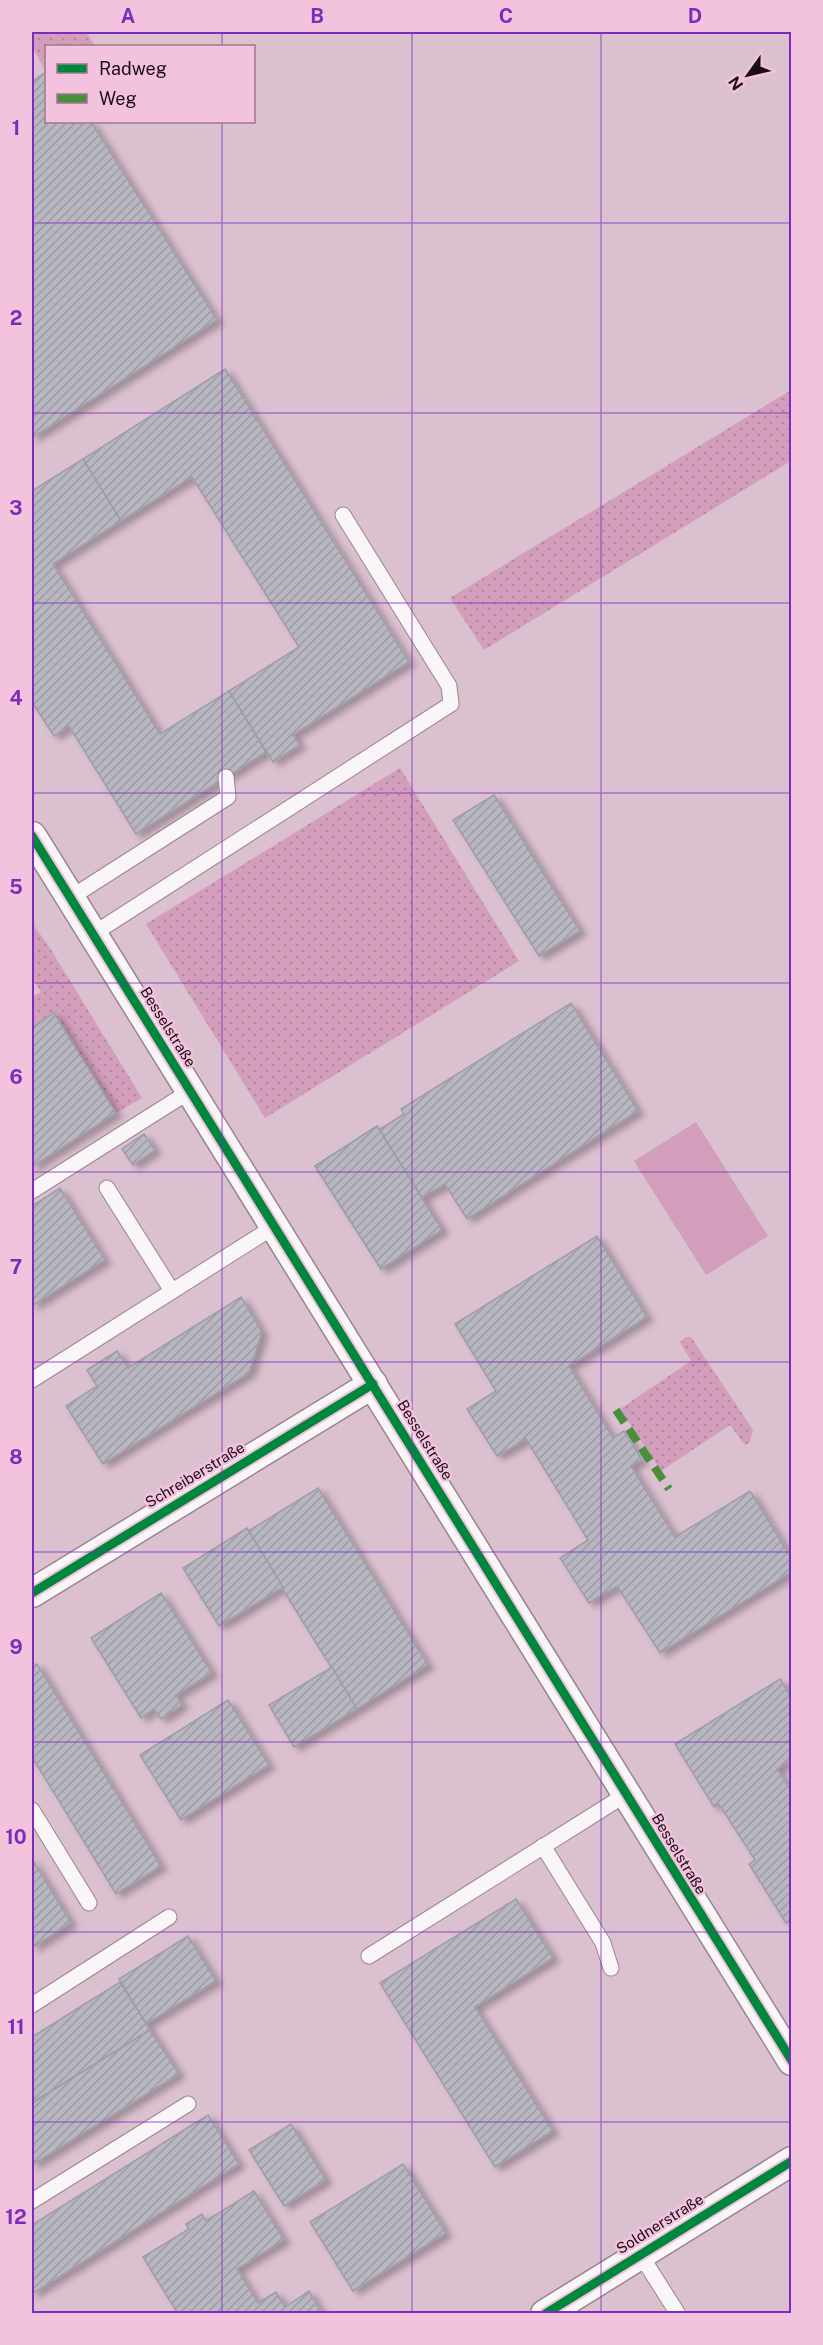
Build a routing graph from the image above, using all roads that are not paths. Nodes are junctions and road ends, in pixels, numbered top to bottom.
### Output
1 (343, 515) dead end
2 (225, 777) dead end
3 (32, 836) edge
4 (70, 898) junction
5 (93, 934) junction
6 (190, 1091) junction
7 (107, 1188) dead end
8 (32, 1191) edge
9 (275, 1227) junction
10 (172, 1291) junction
11 (32, 1380) edge
12 (373, 1384) junction
13 (32, 1593) edge
14 (625, 1794) junction
15 (32, 1810) edge
16 (543, 1846) junction
17 (89, 1903) dead end
18 (169, 1917) dead end
19 (369, 1956) dead end
20 (611, 1968) dead end
21 (32, 2005) edge
22 (792, 2061) edge
23 (188, 2104) dead end
24 (792, 2161) edge
25 (32, 2201) edge
26 (640, 2254) junction
27 (545, 2313) edge
28 (678, 2313) edge

1 - 5 lane
2 - 4 lane
3 - 4 street, Besselstraße
4 - 5 street, Besselstraße
5 - 6 street, Besselstraße
6 - 8 lane
6 - 9 street, Besselstraße
7 - 10 lane
9 - 10 lane
9 - 12 street, Besselstraße
10 - 11 lane
12 - 13 street, Schreiberstraße
12 - 14 street, Besselstraße
14 - 16 lane
14 - 22 street, Besselstraße
15 - 17 lane
16 - 19 lane
16 - 20 lane
18 - 21 lane
23 - 25 lane
24 - 26 street, Soldnerstraße
26 - 27 street, Soldnerstraße
26 - 28 lane

